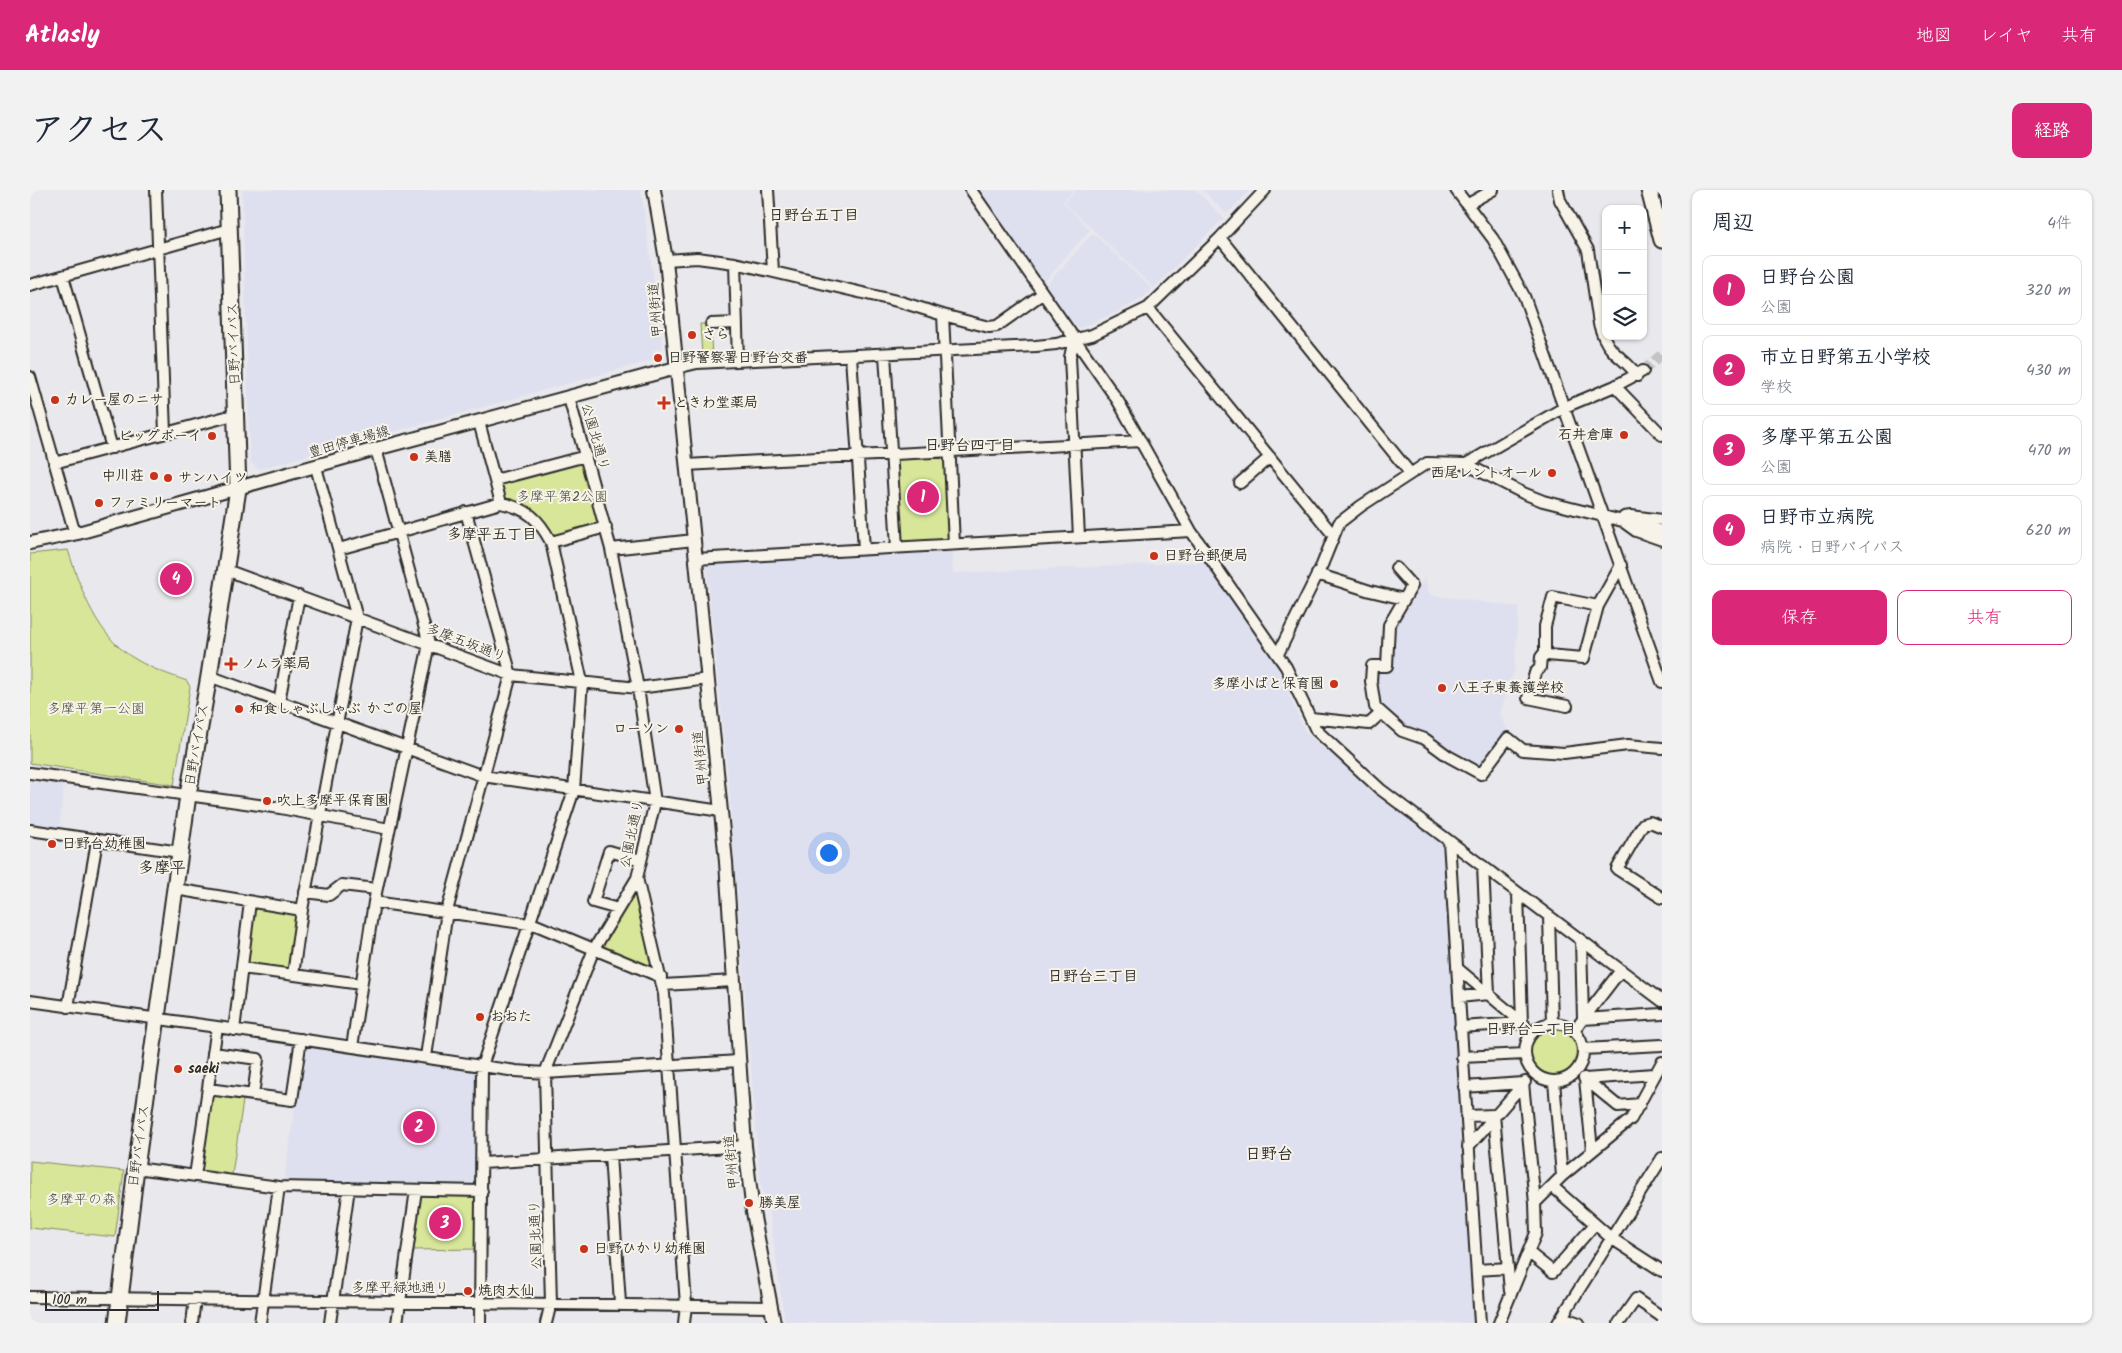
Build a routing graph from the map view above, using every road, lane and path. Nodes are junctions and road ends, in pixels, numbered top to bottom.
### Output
1 (156, 190) edge
2 (228, 190) edge
3 (654, 190) edge
4 (768, 190) edge
5 (972, 190) edge
6 (1265, 190) edge
7 (1456, 190) edge
8 (1493, 190) edge
9 (1558, 190) edge
10 (1649, 190) edge
11 (1468, 204) junction
12 (230, 230) junction
13 (1220, 238) junction
14 (1662, 240) edge
15 (157, 249) junction
16 (666, 260) junction
17 (735, 262) junction
18 (773, 271) junction
19 (63, 276) junction
20 (30, 285) edge
21 (1042, 294) junction
22 (1148, 308) junction
23 (943, 316) junction
24 (737, 323) junction
25 (711, 324) dead end
26 (1074, 340) junction
27 (943, 351) junction
28 (886, 354) junction
29 (851, 356) junction
30 (738, 361) junction
31 (676, 368) junction
32 (30, 377) edge
33 (1615, 386) junction
34 (569, 398) junction
35 (1565, 407) junction
36 (237, 414) junction
37 (479, 422) junction
38 (165, 433) junction
39 (1662, 434) edge
40 (1141, 441) junction
41 (1074, 444) junction
42 (112, 448) junction
43 (376, 449) junction
44 (949, 451) junction
45 (892, 454) junction
46 (586, 456) junction
47 (858, 456) junction
48 (1270, 458) junction
49 (54, 463) junction
50 (1466, 464) junction
51 (686, 465) junction
52 (316, 467) junction
53 (1410, 473) junction
54 (495, 480) junction
55 (1240, 483) dead end
56 (238, 490) junction
57 (501, 503) junction
58 (466, 512) junction
59 (1604, 515) junction
60 (1618, 518) junction
61 (1662, 520) edge
62 (606, 527) junction
63 (398, 531) junction
64 (1662, 531) edge
65 (1191, 532) junction
66 (1334, 532) junction
67 (75, 534) junction
68 (1079, 537) junction
69 (694, 540) junction
70 (1662, 540) edge
71 (30, 542) edge
72 (551, 542) junction
73 (954, 544) junction
74 (897, 547) junction
75 (611, 548) junction
76 (339, 549) junction
77 (864, 549) junction
78 (696, 559) junction
79 (1621, 565) junction
80 (1396, 568) dead end
81 (226, 570) junction
82 (1317, 574) junction
83 (299, 596) junction
84 (1404, 599) junction
85 (1598, 606) junction
86 (357, 618) junction
87 (429, 644) junction
88 (1545, 652) junction
89 (1278, 654) junction
90 (511, 675) junction
91 (209, 676) junction
92 (708, 679) junction
93 (582, 682) junction
94 (1662, 682) edge
95 (638, 688) junction
96 (279, 702) junction
97 (1567, 706) dead end
98 (1381, 713) junction
99 (1311, 718) junction
100 (338, 724) junction
101 (1662, 748) edge
102 (405, 749) junction
103 (30, 773) edge
104 (483, 776) junction
105 (574, 790) junction
106 (188, 796) junction
107 (655, 802) junction
108 (721, 811) junction
109 (320, 814) junction
110 (1662, 827) edge
111 (389, 829) junction
112 (30, 830) edge
113 (97, 841) junction
114 (1449, 841) junction
115 (180, 852) junction
116 (641, 860) junction
117 (1483, 866) junction
118 (637, 878) junction
119 (175, 889) junction
120 (376, 889) junction
121 (305, 892) junction
122 (1518, 893) junction
123 (1662, 898) edge
124 (250, 902) junction
125 (374, 902) junction
126 (618, 909) junction
127 (302, 910) junction
128 (447, 911) junction
129 (1549, 916) junction
130 (530, 924) junction
131 (1581, 940) junction
132 (594, 950) junction
133 (242, 968) junction
134 (1457, 968) junction
135 (1620, 970) junction
136 (293, 975) junction
137 (662, 981) junction
138 (734, 982) junction
139 (361, 984) junction
140 (1489, 994) junction
141 (1459, 996) junction
142 (30, 1001) edge
143 (1662, 1001) edge
144 (68, 1007) junction
145 (1662, 1014) edge
146 (156, 1018) junction
147 (1583, 1019) junction
148 (1552, 1022) junction
149 (1522, 1023) junction
150 (1460, 1026) junction
151 (217, 1027) junction
152 (234, 1030) junction
153 (1533, 1031) junction
154 (1574, 1031) junction
155 (302, 1039) junction
156 (1662, 1045) edge
157 (352, 1047) junction
158 (1583, 1049) junction
159 (213, 1053) junction
160 (1525, 1054) junction
161 (426, 1057) junction
162 (1462, 1057) junction
163 (739, 1061) junction
164 (1662, 1062) edge
165 (670, 1065) junction
166 (482, 1066) junction
167 (1576, 1071) junction
168 (1533, 1072) junction
169 (545, 1073) junction
170 (1654, 1074) junction
171 (1585, 1079) junction
172 (1554, 1081) junction
173 (1523, 1084) junction
174 (1464, 1086) junction
175 (208, 1089) junction
176 (253, 1095) junction
177 (1640, 1104) junction
178 (1494, 1115) junction
179 (1466, 1116) junction
180 (745, 1146) junction
181 (1468, 1147) junction
182 (1592, 1150) junction
183 (674, 1151) junction
184 (610, 1155) junction
185 (1662, 1158) edge
186 (547, 1159) junction
187 (483, 1163) junction
188 (136, 1168) junction
189 (195, 1176) junction
190 (1562, 1176) junction
191 (1552, 1186) junction
192 (279, 1187) junction
193 (349, 1188) junction
194 (416, 1190) junction
195 (482, 1191) junction
196 (1535, 1203) junction
197 (1595, 1224) junction
198 (1611, 1238) junction
199 (1528, 1252) junction
200 (1508, 1268) junction
201 (1477, 1270) junction
202 (1662, 1271) edge
203 (1511, 1292) junction
204 (30, 1297) edge
205 (119, 1298) junction
206 (195, 1299) junction
207 (264, 1300) junction
208 (333, 1301) junction
209 (400, 1302) junction
210 (480, 1302) junction
211 (551, 1303) junction
212 (620, 1304) junction
213 (686, 1305) junction
214 (771, 1307) junction
215 (1662, 1317) edge
216 (1560, 1320) edge
217 (115, 1323) edge
218 (192, 1323) edge
219 (260, 1323) edge
220 (330, 1323) edge
221 (398, 1323) edge
222 (480, 1323) edge
223 (546, 1323) edge
224 (684, 1323) edge
225 (774, 1323) edge
226 (1480, 1323) edge
227 (1499, 1323) edge
228 (1579, 1323) edge
229 (1619, 1323) edge

1 - 15 street
2 - 12 highway, 日野バイパス
3 - 16 main road, 甲州街道
4 - 18 street
5 - 21 street
6 - 13 street
7 - 11 street
8 - 11 street
9 - 33 street
10 - 14 highway
11 - 35 street
12 - 15 street
12 - 36 highway, 日野バイパス
13 - 22 street
13 - 53 street
15 - 19 street
15 - 38 street
16 - 17 street
16 - 31 main road, 甲州街道
17 - 18 street
17 - 24 street
18 - 23 street
19 - 20 street
19 - 42 street
21 - 23 street
21 - 26 street
22 - 26 street
22 - 48 street
23 - 27 street
24 - 25 street
24 - 30 street
26 - 27 street
26 - 40 street
26 - 41 street
27 - 28 street
27 - 44 street
28 - 29 street
28 - 45 street
29 - 30 street
29 - 47 street
30 - 31 street
31 - 34 main road, 豊田停車場線
31 - 51 main road, 甲州街道
32 - 49 street
33 - 35 street
33 - 39 street
34 - 37 main road, 豊田停車場線
34 - 46 street, 公園北通り
35 - 50 street
35 - 59 street
36 - 38 street
36 - 56 highway, 日野バイパス
37 - 43 main road, 豊田停車場線
37 - 54 street
38 - 42 street
40 - 41 street
40 - 65 street
41 - 44 street
41 - 68 street
42 - 49 street
43 - 52 main road, 豊田停車場線
43 - 63 street
44 - 45 street
44 - 73 street
45 - 47 street
45 - 74 street
46 - 54 street
46 - 62 street, 公園北通り
47 - 51 street
47 - 77 street
48 - 55 street
48 - 66 street
49 - 67 street
50 - 53 street
50 - 59 street
51 - 69 main road, 甲州街道
52 - 56 main road, 豊田停車場線
52 - 76 street
53 - 66 street
54 - 57 street
56 - 67 main road, 豊田停車場線
56 - 81 highway, 日野バイパス
57 - 58 street
57 - 72 street
58 - 63 street
58 - 90 street
59 - 60 street
59 - 79 street
60 - 61 street
60 - 64 street
60 - 70 street
62 - 72 street
62 - 75 street, 公園北通り
63 - 76 street
63 - 87 street
65 - 68 street
65 - 89 street
66 - 82 street
67 - 71 main road, 豊田停車場線
68 - 73 street
69 - 75 street
69 - 78 main road, 甲州街道
72 - 93 street
73 - 74 street
74 - 77 street
75 - 95 street, 公園北通り
76 - 86 street
77 - 78 street
78 - 92 main road, 甲州街道
79 - 85 street
79 - 94 street
80 - 84 street
81 - 83 street, 多摩五坂通り
81 - 91 highway, 日野バイパス
82 - 84 street
82 - 89 street
83 - 86 street, 多摩五坂通り
83 - 96 street
84 - 98 street
85 - 88 street
85 - 88 street
86 - 87 street, 多摩五坂通り
86 - 100 street
87 - 90 street, 多摩五坂通り
87 - 102 street
88 - 97 street
89 - 99 street
90 - 93 street, 多摩五坂通り
90 - 104 street
91 - 96 street
91 - 106 highway, 日野バイパス
92 - 95 street, 多摩五坂通り
92 - 108 main road, 甲州街道
93 - 95 street, 多摩五坂通り
93 - 105 street
95 - 107 street, 公園北通り
96 - 100 street
98 - 99 street
98 - 101 street
99 - 114 street
100 - 102 street
100 - 109 street
102 - 104 street
102 - 111 street
103 - 106 street
104 - 105 street
104 - 128 street
105 - 107 street
105 - 130 street
106 - 109 street
106 - 115 highway, 日野バイパス
107 - 108 street
107 - 116 street, 公園北通り
108 - 138 main road, 甲州街道
109 - 111 street
109 - 121 street
110 - 123 street
111 - 120 street
112 - 113 street
113 - 115 street
113 - 144 street
114 - 117 street
114 - 134 street
115 - 119 highway, 日野バイパス
116 - 118 street, 公園北通り
116 - 126 street
117 - 122 street
117 - 140 street
118 - 126 street, 公園北通り
118 - 137 street
119 - 124 street
119 - 146 highway, 日野バイパス
120 - 121 street
120 - 125 street
121 - 127 street
122 - 129 street
122 - 149 street
124 - 127 street
124 - 133 street
125 - 128 street
125 - 139 street
126 - 132 street, 公園北通り
127 - 136 street
128 - 130 street
128 - 161 street
129 - 131 street
129 - 148 street
130 - 132 street
130 - 166 street
131 - 135 street
131 - 147 street
132 - 137 street
132 - 169 street, 公園北通り
133 - 136 street
133 - 152 street
134 - 140 street
134 - 141 street
135 - 143 street
135 - 147 street
136 - 139 street
137 - 138 street
137 - 165 street
138 - 163 main road, 甲州街道
139 - 157 street
140 - 141 street
140 - 149 street
141 - 150 street
142 - 144 street
144 - 146 street
145 - 147 street
146 - 151 street
146 - 188 highway, 日野バイパス
147 - 154 street
148 - 153 street
148 - 154 street
149 - 150 street
149 - 153 street
150 - 162 street
151 - 152 street
151 - 159 street
152 - 155 street
153 - 160 street
154 - 158 street
155 - 157 street
155 - 176 street
156 - 158 street
157 - 161 street
158 - 167 street
159 - 175 street
159 - 176 street
160 - 162 street
160 - 168 street
161 - 166 street
162 - 174 street
163 - 165 street
163 - 180 main road, 甲州街道
164 - 170 street
165 - 169 street
165 - 183 street
166 - 169 street
166 - 187 street
167 - 171 street
167 - 172 street
168 - 172 street
168 - 173 street
169 - 186 street, 公園北通り
170 - 171 street
170 - 177 street
171 - 177 street
171 - 182 street
172 - 190 street
173 - 174 street
173 - 178 street
173 - 196 street
174 - 179 street
175 - 176 street
175 - 189 street
177 - 182 street
178 - 179 street
178 - 181 street
178 - 200 street
179 - 181 street
180 - 183 street
180 - 214 main road, 甲州街道
181 - 201 street
182 - 190 street
183 - 184 street
183 - 213 street
184 - 186 street
184 - 212 street
185 - 198 street
186 - 187 street
186 - 211 street, 公園北通り
187 - 195 street
188 - 189 street
188 - 205 highway, 日野バイパス
189 - 192 street
190 - 191 street
191 - 196 street
191 - 197 street
192 - 193 street
192 - 207 street
193 - 194 street
193 - 208 street
194 - 195 street
194 - 209 street
195 - 210 street
196 - 199 street
197 - 198 street
197 - 199 street
198 - 202 street
198 - 216 street
199 - 203 street
200 - 201 street
200 - 203 street
201 - 226 street
203 - 227 street
204 - 205 street, 多摩平緑地通り
205 - 206 street, 多摩平緑地通り
205 - 217 highway, 日野バイパス
206 - 207 street, 多摩平緑地通り
206 - 218 street
207 - 208 street, 多摩平緑地通り
207 - 219 street
208 - 209 street, 多摩平緑地通り
208 - 220 street
209 - 210 street, 多摩平緑地通り
209 - 221 street
210 - 211 street, 多摩平緑地通り
210 - 222 street
211 - 212 street, 多摩平緑地通り
211 - 223 street, 公園北通り
212 - 213 street, 多摩平緑地通り
213 - 214 street, 多摩平緑地通り
213 - 224 street
214 - 225 main road, 甲州街道
215 - 229 street
216 - 228 street

